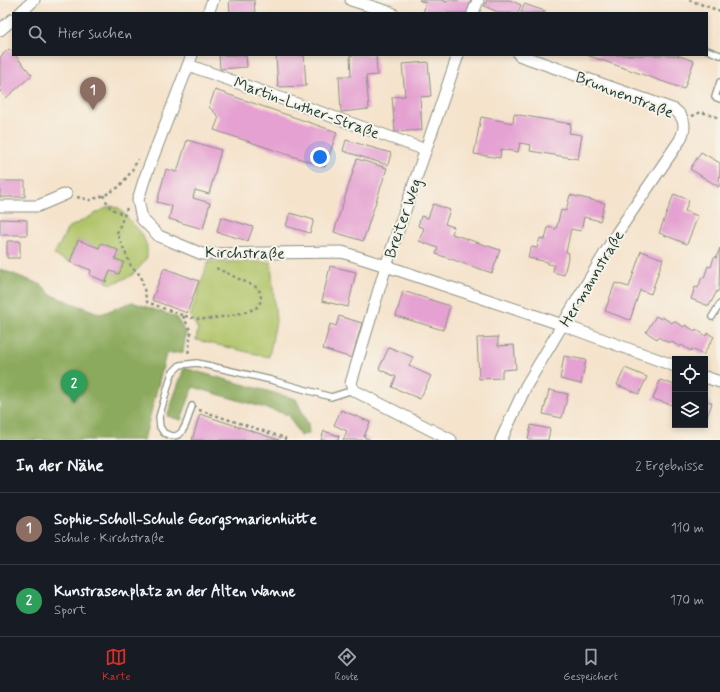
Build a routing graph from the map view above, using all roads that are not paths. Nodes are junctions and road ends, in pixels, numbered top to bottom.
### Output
1 (34, 0) edge
2 (213, 0) edge
3 (351, 0) edge
4 (478, 0) edge
5 (21, 12) edge
6 (208, 12) edge
7 (389, 12) edge
8 (473, 12) edge
9 (12, 20) edge
10 (0, 30) edge
11 (708, 50) edge
12 (720, 55) edge
13 (458, 56) edge
14 (522, 56) edge
15 (190, 60) edge
16 (720, 82) edge
17 (720, 99) edge
18 (684, 120) joint
19 (426, 150) junction
20 (66, 194) road end
21 (0, 206) edge
22 (386, 266) junction
23 (720, 304) edge
24 (712, 317) dead end
25 (563, 325) junction
26 (672, 365) edge
27 (708, 378) edge
28 (720, 382) edge
29 (352, 387) junction
30 (191, 407) road end
31 (451, 440) edge
32 (501, 440) edge

1 - 5 street
2 - 6 street
3 - 7 street
4 - 8 street
9 - 10 street
11 - 12 lane
13 - 19 street, Breiter Weg
14 - 18 street, Brunnenstraße
15 - 19 street, Martin-Luther-Straße
15 - 22 street, Kirchstraße
16 - 17 lane
18 - 25 street, Hermannstraße
19 - 22 street, Breiter Weg
20 - 21 street
22 - 25 street, Kirchstraße
22 - 29 street, Breiter Weg
23 - 24 lane
25 - 26 street, Kirchstraße
25 - 32 street, Hermannstraße
27 - 28 street
29 - 30 lane
29 - 31 street

